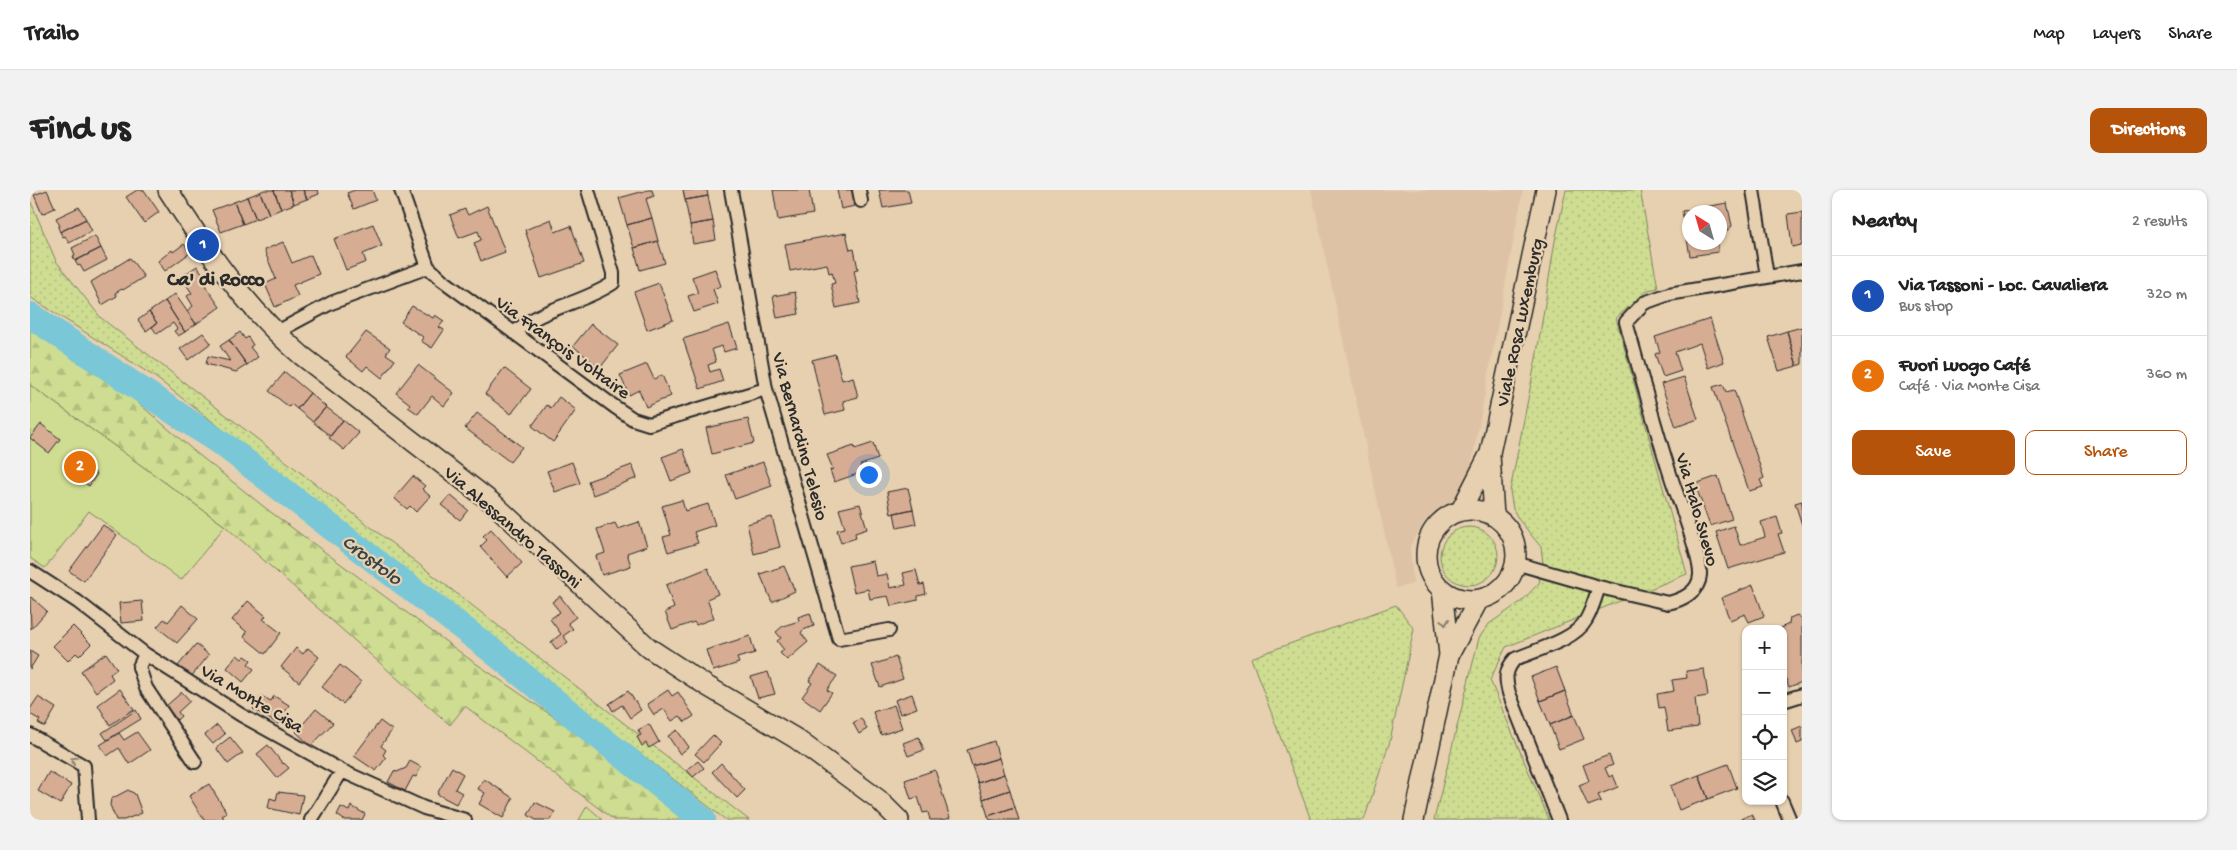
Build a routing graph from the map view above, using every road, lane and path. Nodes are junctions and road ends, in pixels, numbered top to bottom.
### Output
1 (168, 190) edge
2 (401, 190) edge
3 (588, 190) edge
4 (731, 190) edge
5 (1546, 190) edge
6 (1754, 190) edge
7 (428, 267) junction
8 (1802, 271) edge
9 (1767, 276) junction
10 (515, 332) junction
11 (275, 333) junction
12 (766, 389) junction
13 (1490, 453) junction
14 (1461, 510) junction
15 (1494, 516) junction
16 (1515, 563) junction
17 (30, 571) edge
18 (1599, 587) junction
19 (1442, 590) junction
20 (1479, 599) junction
21 (889, 630) dead end
22 (145, 654) junction
23 (1449, 655) junction
24 (1802, 695) edge
25 (1787, 700) edge
26 (30, 736) edge
27 (195, 762) dead end
28 (342, 771) junction
29 (1784, 805) edge
30 (85, 819) edge
31 (311, 820) edge
32 (465, 820) edge
33 (899, 820) edge
34 (1414, 820) edge
35 (1559, 820) edge
36 (1790, 820) edge

1 - 11 street, Via Alessandro Tassoni
2 - 7 street, Via François Voltaire
3 - 10 street
4 - 12 street, Via Bernardino Telesio
5 - 13 street, Viale Rosa Luxemburg
6 - 9 street
7 - 10 street, Via François Voltaire
7 - 11 street
8 - 9 street, Via Italo Svevo
9 - 18 street, Via Italo Svevo
10 - 12 street, Via François Voltaire
11 - 33 street, Via Alessandro Tassoni
12 - 21 street, Via Bernardino Telesio
13 - 14 street, Viale Rosa Luxemburg
13 - 15 street, Viale Rosa Luxemburg
14 - 15 street
14 - 19 street
15 - 16 street
16 - 18 street
16 - 20 street
17 - 22 street, Via Monte Cisa
18 - 35 street
19 - 20 street
19 -> 23 street
20 - 23 street
22 - 27 street
22 - 28 street, Via Monte Cisa
23 - 34 street
24 - 25 street
30 -> 26 street
28 - 31 street
28 - 32 street, Via Monte Cisa
29 - 36 street

